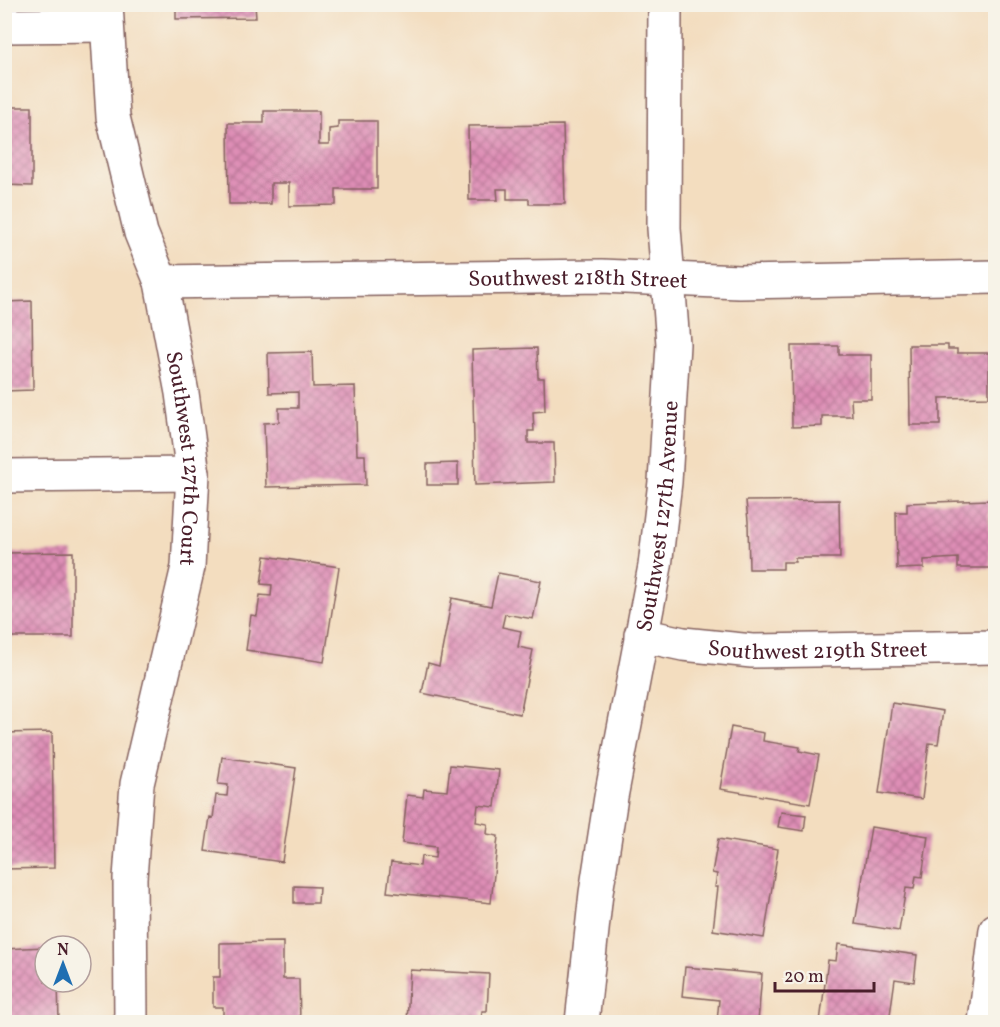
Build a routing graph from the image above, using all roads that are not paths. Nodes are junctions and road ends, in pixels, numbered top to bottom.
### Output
1 (665, 4) edge
2 (106, 15) edge
3 (4, 26) edge
4 (996, 276) edge
5 (667, 279) junction
6 (161, 282) junction
7 (193, 474) junction
8 (4, 476) edge
9 (641, 635) junction
10 (996, 646) edge
11 (996, 930) edge
12 (131, 1023) edge
13 (582, 1023) edge
14 (985, 1023) edge

1 - 5 street, Southwest 127th Avenue
2 - 3 street
2 - 6 street, Southwest 127th Court
4 - 5 street, Southwest 218th Street
5 - 6 street, Southwest 218th Street
5 - 9 street, Southwest 127th Avenue
6 - 7 street, Southwest 127th Court
7 - 8 street
7 - 12 street, Southwest 127th Court
9 - 10 street, Southwest 219th Street
9 - 13 street, Southwest 127th Avenue
11 - 14 street

